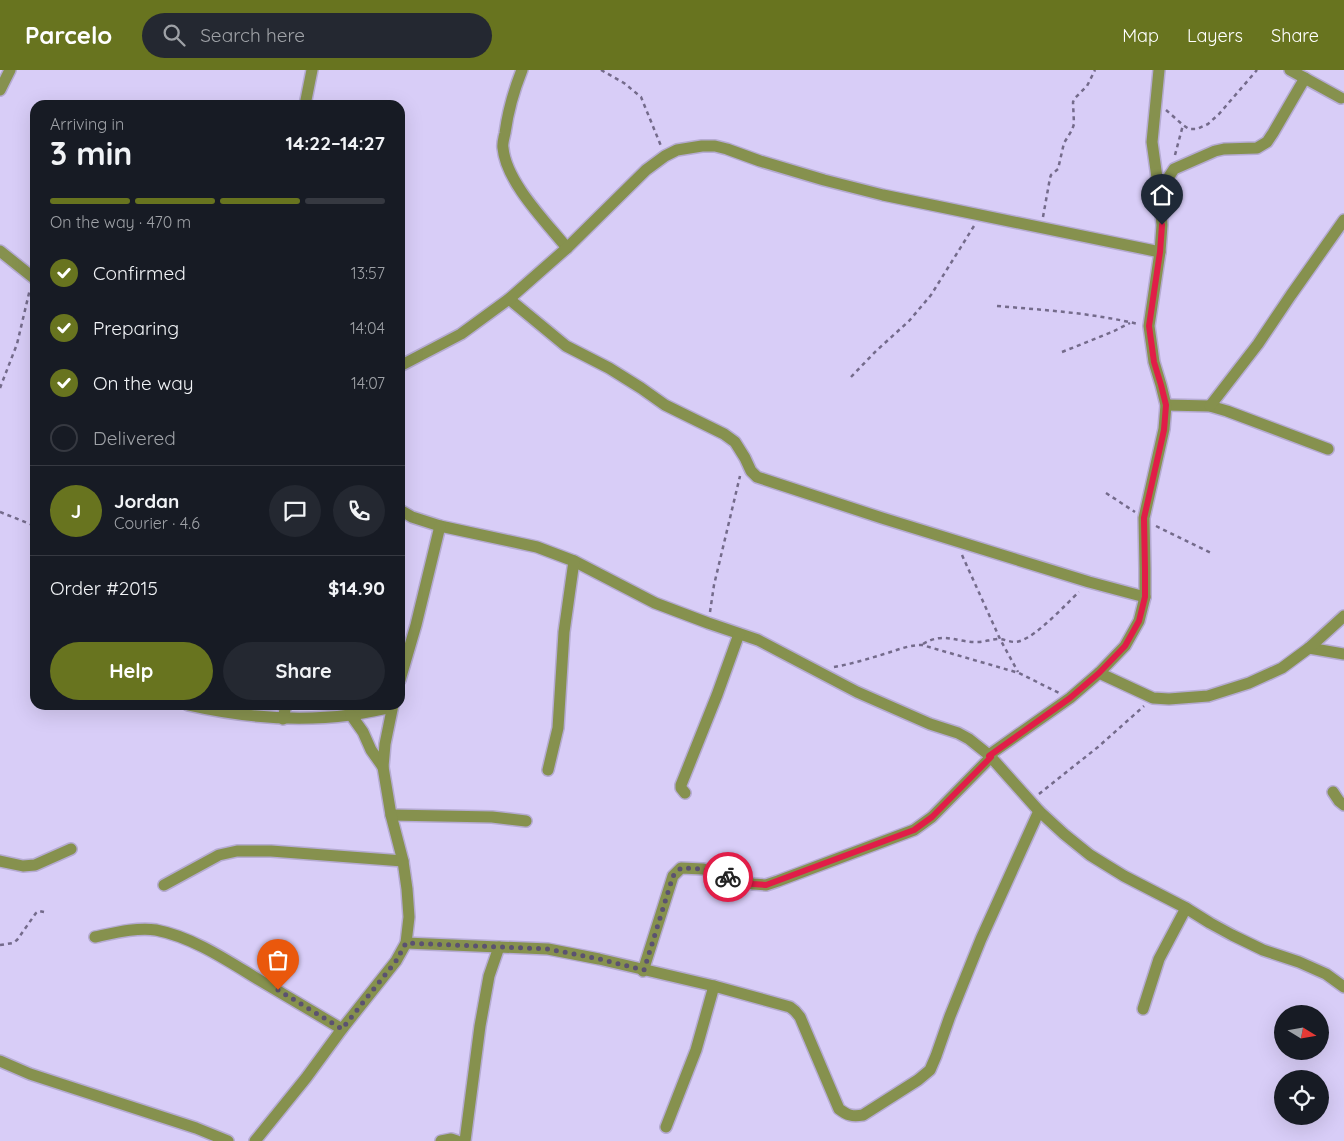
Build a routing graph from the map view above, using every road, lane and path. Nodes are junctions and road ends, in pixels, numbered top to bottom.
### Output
1 (10, 70) edge
2 (312, 70) edge
3 (522, 70) edge
4 (601, 70) edge
5 (1095, 70) edge
6 (1159, 70) edge
7 (1257, 70) edge
8 (1290, 70) edge
9 (1304, 78) junction
10 (0, 90) edge
11 (1341, 98) dead end
12 (306, 100) edge
13 (1156, 100) junction
14 (1183, 125) junction
15 (665, 156) junction
16 (1174, 169) junction
17 (1159, 192) junction
18 (980, 216) junction
19 (1344, 220) edge
20 (1040, 228) junction
21 (567, 248) junction
22 (0, 251) edge
23 (1160, 252) junction
24 (30, 275) edge
25 (30, 294) edge
26 (509, 299) junction
27 (997, 306) dead end
28 (1131, 322) junction
29 (1149, 326) junction
30 (1062, 352) dead end
31 (405, 363) edge
32 (851, 377) dead end
33 (0, 388) edge
34 (1166, 405) junction
35 (1210, 406) junction
36 (1328, 449) dead end
37 (745, 458) junction
38 (1106, 493) dead end
39 (0, 512) edge
40 (405, 513) edge
41 (1144, 518) junction
42 (30, 524) edge
43 (440, 526) junction
44 (955, 540) junction
45 (1211, 553) dead end
46 (574, 561) junction
47 (1089, 582) junction
48 (1145, 597) junction
49 (1344, 616) edge
50 (708, 623) junction
51 (738, 634) junction
52 (1000, 639) junction
53 (922, 645) junction
54 (1309, 648) junction
55 (1344, 654) edge
56 (405, 663) edge
57 (817, 671) junction
58 (1019, 673) junction
59 (1099, 673) junction
60 (1070, 698) junction
61 (1154, 698) junction
62 (212, 710) edge
63 (285, 710) edge
64 (361, 710) edge
65 (389, 710) edge
66 (347, 712) edge
67 (283, 719) junction
68 (990, 756) junction
69 (383, 768) junction
70 (548, 770) dead end
71 (1333, 792) dead end
72 (685, 793) dead end
73 (1030, 802) junction
74 (1344, 805) edge
75 (1039, 811) junction
76 (391, 815) junction
77 (526, 821) dead end
78 (71, 849) dead end
79 (0, 861) edge
80 (403, 861) junction
81 (164, 885) dead end
82 (1186, 908) junction
83 (44, 912) dead end
84 (95, 937) dead end
85 (406, 943) junction
86 (0, 944) edge
87 (499, 947) junction
88 (644, 970) junction
89 (714, 986) junction
90 (1344, 987) edge
91 (1143, 1009) dead end
92 (342, 1029) junction
93 (0, 1061) edge
94 (666, 1127) dead end
95 (228, 1141) edge
96 (255, 1141) edge
97 (440, 1141) edge
98 (458, 1141) edge
99 (465, 1141) edge

1 - 10 street
2 - 12 street
3 - 21 street
4 - 15 path
5 - 20 path
6 - 13 street
7 - 14 path
8 - 9 street
9 - 11 street
9 - 16 street
13 - 14 path
13 - 17 street
14 - 16 path
15 - 18 street
15 - 21 street
16 - 17 street
17 - 23 street
18 - 20 street
18 - 32 path
19 - 35 street
20 - 23 street
21 - 26 street
22 - 24 street
23 - 29 street
25 - 33 path
26 - 31 street
26 - 37 street
27 - 28 path
28 - 29 path
28 - 30 path
29 - 34 street
34 - 35 street
34 - 41 street
35 - 36 street
37 - 44 street
37 - 50 path
38 - 41 path
39 - 42 path
40 - 43 street
41 - 45 path
41 - 48 street
43 - 46 street
43 - 56 street
44 - 47 street
44 - 52 path
46 - 50 street
46 - 70 street
47 - 48 street
47 - 52 path
48 - 59 street
49 - 54 street
50 - 51 street
51 - 57 street
51 - 72 street
52 - 53 path
52 - 58 path
53 - 57 path
53 - 58 path
54 - 55 street
54 - 61 street
57 - 68 street
58 - 60 path
59 - 60 street
59 - 61 street
60 - 68 street
61 - 73 path
62 - 67 street
63 - 67 street
64 - 66 street
65 - 69 street
66 - 67 street
66 - 69 street
68 - 73 street
68 - 88 street
69 - 76 street
71 - 74 street
73 - 75 street
75 - 82 street
75 - 89 street
76 - 77 street
76 - 80 street
78 - 79 street
80 - 81 street
80 - 85 street
82 - 90 street
82 - 91 street
83 - 86 path
84 - 92 street
85 - 87 street
85 - 92 street
87 - 88 street
87 - 99 street
88 - 89 street
89 - 94 street
92 - 96 street
93 - 95 street
97 - 98 street

